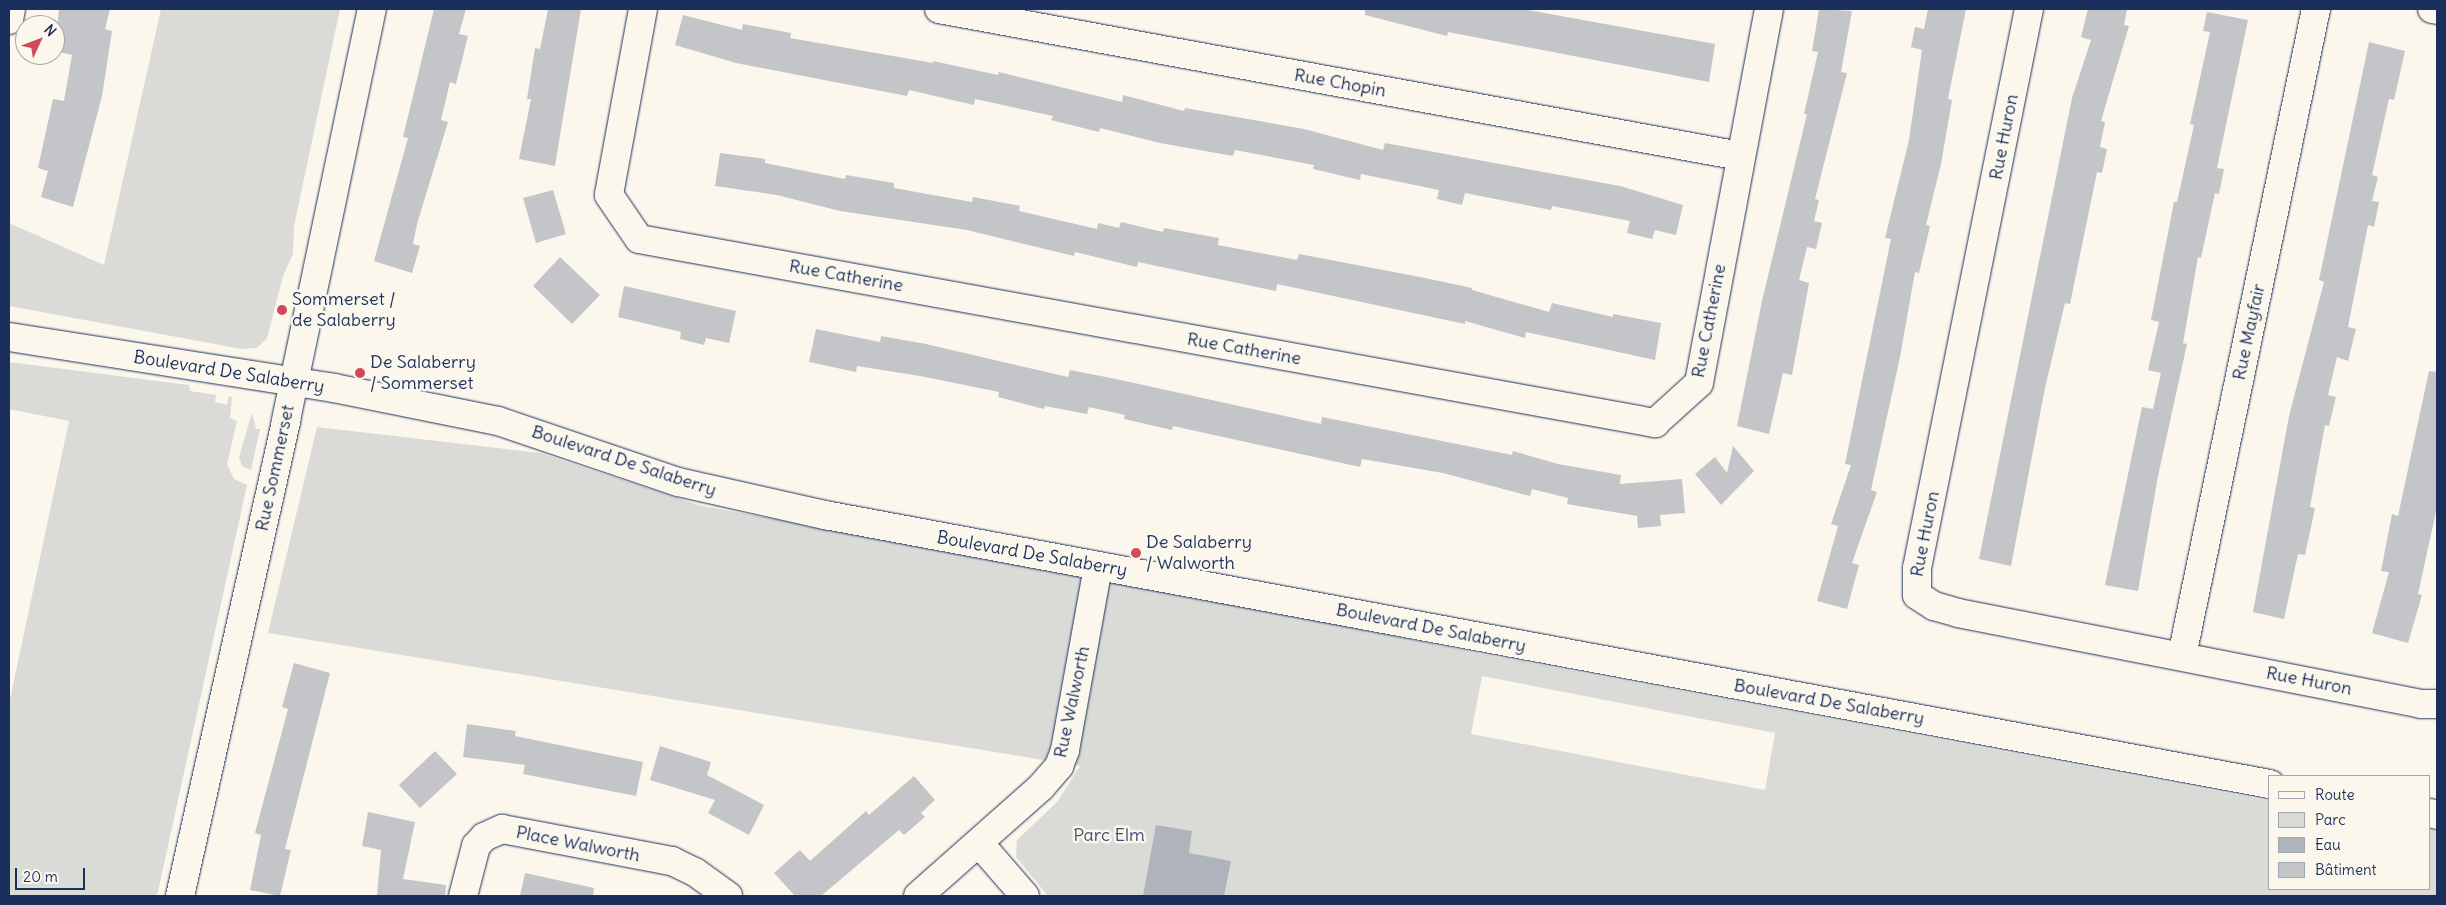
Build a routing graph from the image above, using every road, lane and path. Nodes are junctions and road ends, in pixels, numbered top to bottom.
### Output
1 (11, 9) edge
2 (372, 9) edge
3 (643, 9) edge
4 (939, 9) edge
5 (1769, 9) edge
6 (2029, 9) edge
7 (2316, 9) edge
8 (2432, 9) edge
9 (2437, 10) edge
10 (9, 20) edge
11 (1740, 156) junction
12 (9, 337) edge
13 (293, 382) junction
14 (1098, 566) junction
15 (2182, 656) junction
16 (2437, 704) edge
17 (2268, 784) edge
18 (979, 843) junction
19 (180, 896) edge
20 (464, 896) edge
21 (728, 896) edge
22 (918, 896) edge
23 (1025, 896) edge

1 - 10 street
2 - 13 street, Rue Sommerset
3 - 11 street, Rue Catherine
4 - 11 street, Rue Chopin
5 - 11 street, Rue Catherine
6 - 15 street, Rue Huron
7 - 15 street, Rue Mayfair
8 - 9 street
12 - 13 street, Boulevard De Salaberry
13 - 14 street, Boulevard De Salaberry
13 - 19 street, Rue Sommerset
14 - 17 street, Boulevard De Salaberry
14 - 18 street, Rue Walworth
15 - 16 street, Rue Huron
18 - 22 street, Rue Walworth
18 - 23 street
20 - 21 street, Place Walworth

